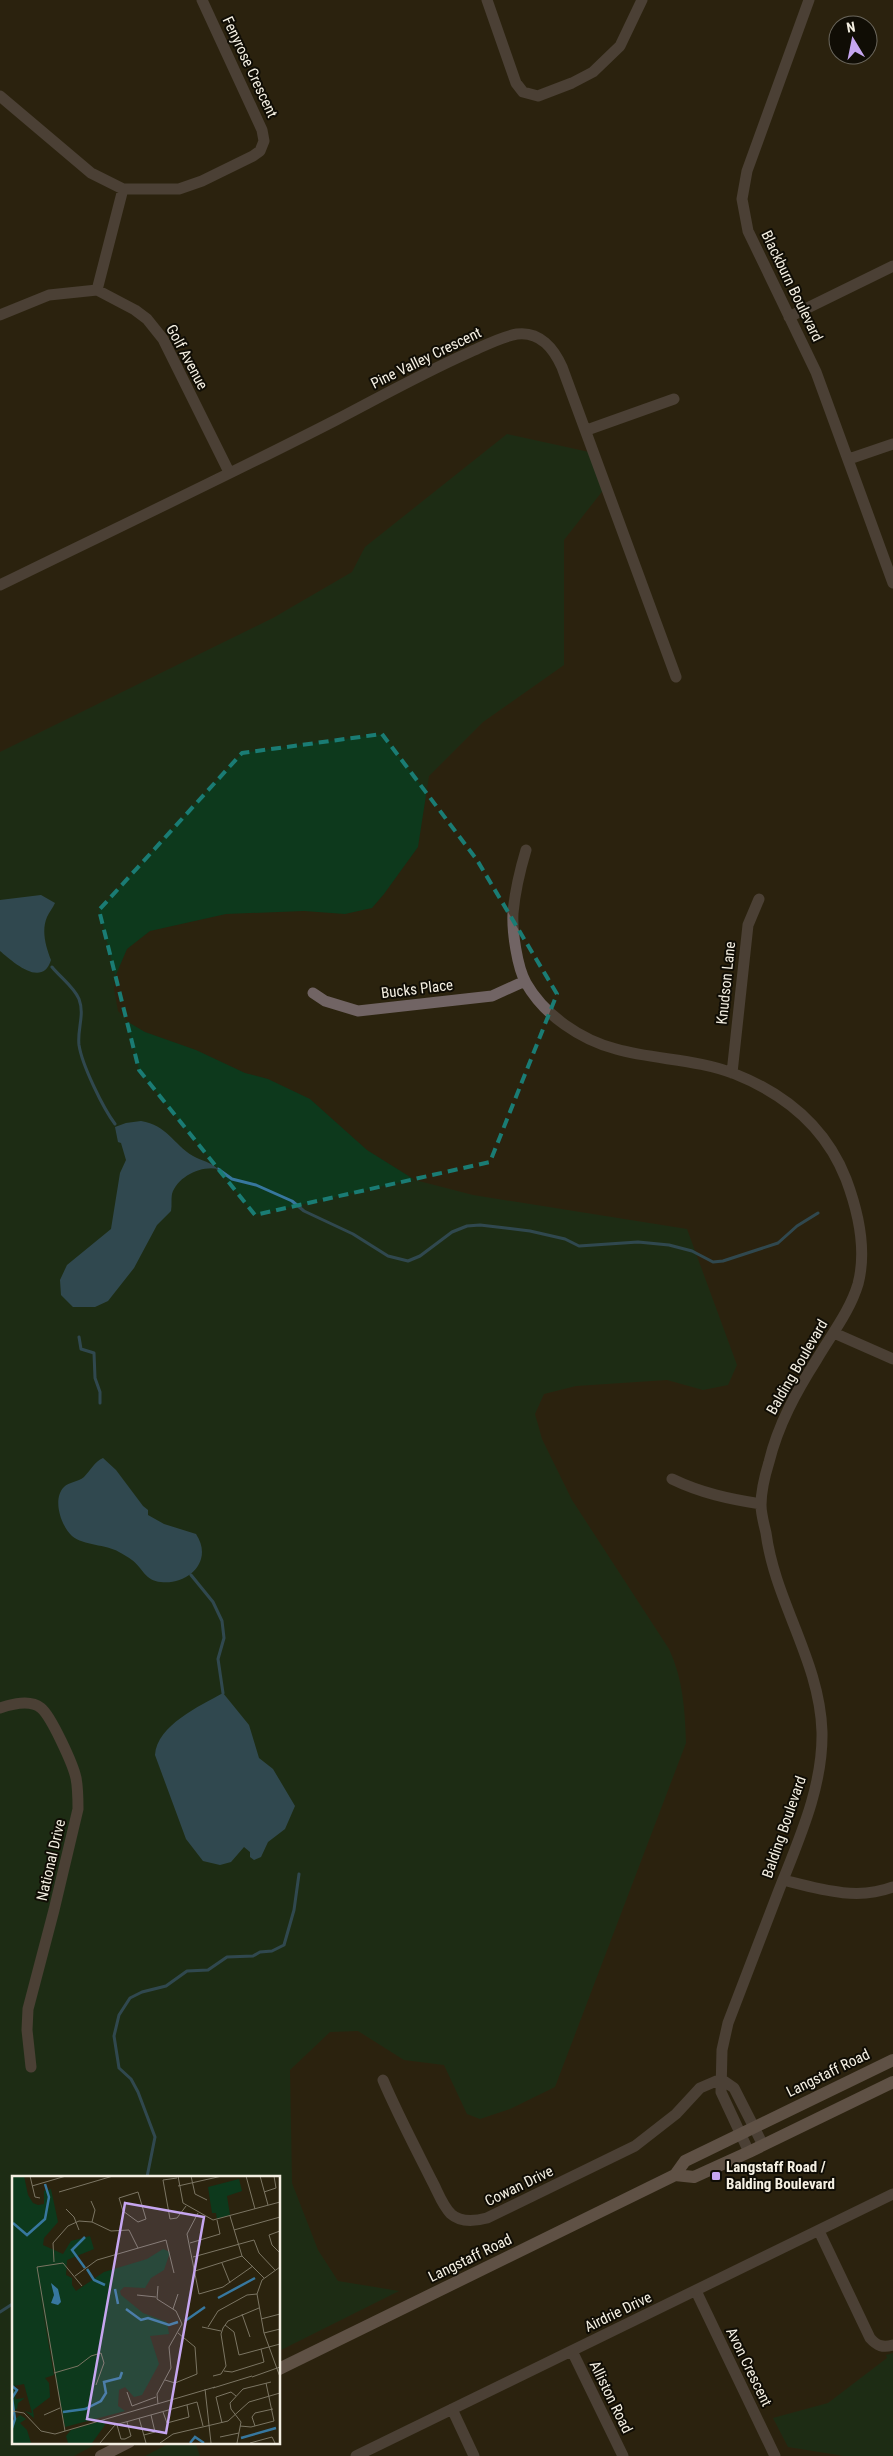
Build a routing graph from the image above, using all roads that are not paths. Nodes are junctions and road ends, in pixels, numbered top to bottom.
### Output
1 (202, 0) edge
2 (487, 0) edge
3 (642, 0) edge
4 (809, 0) edge
5 (0, 96) edge
6 (123, 189) junction
7 (893, 266) edge
8 (96, 290) junction
9 (0, 315) edge
10 (789, 317) junction
11 (674, 399) dead end
12 (587, 430) junction
13 (893, 444) edge
14 (849, 459) junction
15 (229, 472) junction
16 (893, 583) edge
17 (0, 585) edge
18 (676, 677) dead end
19 (526, 850) dead end
20 (759, 899) dead end
21 (525, 981) junction
22 (313, 993) dead end
23 (732, 1073) junction
24 (834, 1333) junction
25 (893, 1359) edge
26 (672, 1478) dead end
27 (761, 1504) junction
28 (0, 1708) edge
29 (783, 1880) junction
30 (893, 1887) edge
31 (893, 2060) edge
32 (31, 2067) dead end
33 (721, 2079) junction
34 (383, 2080) dead end
35 (893, 2082) edge
36 (753, 2128) junction
37 (740, 2134) junction
38 (763, 2146) junction
39 (749, 2152) junction
40 (675, 2175) junction
41 (893, 2194) edge
42 (818, 2231) junction
43 (696, 2291) junction
44 (893, 2345) edge
45 (572, 2351) junction
46 (280, 2369) edge
47 (452, 2409) junction
48 (125, 2444) edge
49 (101, 2456) edge
50 (356, 2456) edge
51 (474, 2456) edge
52 (623, 2456) edge
53 (774, 2456) edge

1 - 6 street, Fenyrose Crescent
2 - 3 street
4 - 10 street, Blackburn Boulevard
5 - 6 street, Fenyrose Crescent
6 - 8 street
7 - 10 street
8 - 9 street
8 - 15 street, Golf Avenue
10 - 14 street, Blackburn Boulevard
11 - 12 street
12 - 15 street, Pine Valley Crescent
12 - 18 street, Pine Valley Crescent
13 - 14 street
14 - 16 street, Blackburn Boulevard
15 - 17 street, Pine Valley Crescent
19 - 21 street, Balding Boulevard
20 - 23 street, Knudson Lane
21 - 22 street, Bucks Place
21 - 23 street, Balding Boulevard
23 - 24 street, Balding Boulevard
24 - 25 street
24 - 27 street, Balding Boulevard
26 - 27 street
27 - 29 street, Balding Boulevard
28 - 32 street, National Drive
29 - 30 street
29 - 33 street, Balding Boulevard
31 - 36 main road, Langstaff Road
33 - 34 street, Cowan Drive
33 - 36 street
33 - 37 street, Balding Boulevard
35 - 38 main road, Langstaff Road
36 - 37 main road, Langstaff Road
36 - 38 street
37 - 39 street, Balding Boulevard
37 - 40 main road, Langstaff Road
38 - 39 main road, Langstaff Road
39 - 40 main road, Langstaff Road
40 - 46 main road, Langstaff Road
41 - 42 street, Airdrie Drive
42 - 43 street, Airdrie Drive
42 - 44 street
43 - 45 street, Airdrie Drive
43 - 53 street, Avon Crescent
45 - 47 street, Airdrie Drive
45 - 52 street, Alliston Road
47 - 50 street, Airdrie Drive
47 - 51 street
48 - 49 main road

